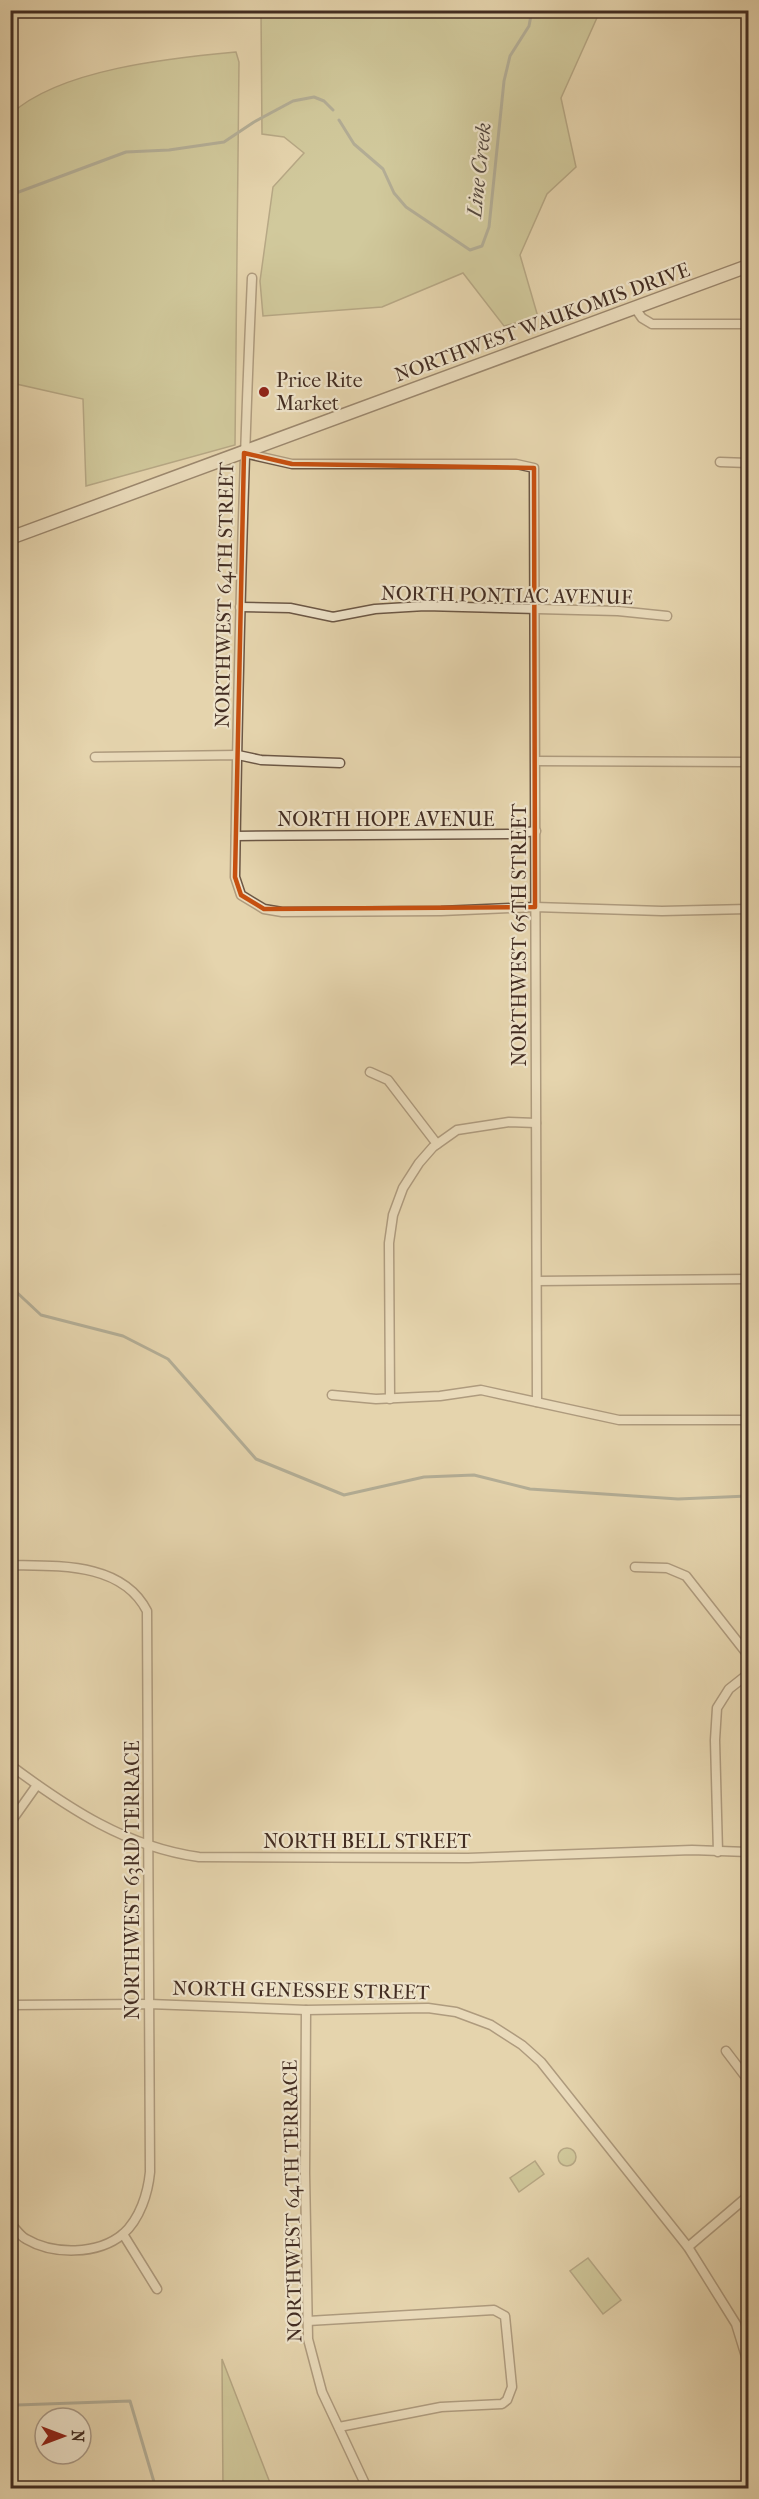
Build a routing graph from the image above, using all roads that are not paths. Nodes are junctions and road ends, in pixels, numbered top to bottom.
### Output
1 (748, 266) edge
2 (252, 278) dead end
3 (636, 308) junction
4 (748, 324) edge
5 (244, 453) junction
6 (720, 462) dead end
7 (748, 463) edge
8 (10, 538) edge
9 (240, 607) junction
10 (535, 609) junction
11 (667, 616) dead end
12 (238, 755) junction
13 (95, 757) dead end
14 (536, 761) junction
15 (748, 762) edge
16 (340, 763) dead end
17 (536, 831) junction
18 (236, 836) junction
19 (535, 907) junction
20 (748, 909) edge
21 (370, 1072) dead end
22 (536, 1122) junction
23 (437, 1144) junction
24 (748, 1279) edge
25 (537, 1281) junction
26 (332, 1395) dead end
27 (390, 1399) junction
28 (537, 1401) junction
29 (748, 1420) edge
30 (10, 1565) edge
31 (635, 1567) dead end
32 (748, 1655) edge
33 (748, 1674) edge
34 (10, 1765) edge
35 (37, 1785) junction
36 (10, 1822) edge
37 (147, 1846) junction
38 (718, 1852) junction
39 (748, 1852) edge
40 (148, 2004) junction
41 (10, 2005) edge
42 (306, 2010) junction
43 (726, 2051) dead end
44 (748, 2080) edge
45 (748, 2196) edge
46 (10, 2223) edge
47 (123, 2234) junction
48 (688, 2247) junction
49 (157, 2289) dead end
50 (308, 2320) junction
51 (748, 2363) edge
52 (339, 2427) junction
53 (367, 2488) edge

1 - 3 main road, NORTHWEST WAUKOMIS DRIVE
2 - 5 street, NORTHWEST 64TH STREET
3 - 4 street
3 - 5 main road, NORTHWEST WAUKOMIS DRIVE
5 - 8 main road, NORTHWEST WAUKOMIS DRIVE
5 - 9 street, NORTHWEST 64TH STREET
5 - 10 street, NORTHWEST 65TH STREET
6 - 7 street
9 - 10 street, NORTH PONTIAC AVENUE
9 - 12 street, NORTHWEST 64TH STREET
10 - 11 street, NORTH PONTIAC AVENUE
10 - 14 street, NORTHWEST 65TH STREET
12 - 13 street
12 - 16 street
12 - 18 street, NORTHWEST 64TH STREET
14 - 15 street
14 - 17 street, NORTHWEST 65TH STREET
17 - 18 street, NORTH HOPE AVENUE
17 - 19 street, NORTHWEST 65TH STREET
18 - 19 street, NORTHWEST 64TH STREET
19 - 20 street
19 - 22 street, NORTHWEST 65TH STREET
21 - 23 street
22 - 23 street
22 - 25 street, NORTHWEST 65TH STREET
23 - 27 street
24 - 25 street
25 - 28 street, NORTHWEST 65TH STREET
26 - 27 street
27 - 28 street
28 - 29 street
30 - 37 street, NORTHWEST 63RD TERRACE
31 - 32 street
33 - 38 street
34 - 35 street, NORTH BELL STREET
35 - 36 street
35 - 37 street, NORTH BELL STREET
37 - 38 street, NORTH BELL STREET
37 - 40 street, NORTHWEST 63RD TERRACE
38 - 39 street, NORTH BELL STREET
40 - 41 street, NORTH GENESSEE STREET
40 - 42 street, NORTH GENESSEE STREET
40 - 47 street, NORTHWEST 63RD TERRACE
42 - 48 street, NORTH GENESSEE STREET
42 - 50 street, NORTHWEST 64TH TERRACE
43 - 44 street
45 - 48 street
46 - 47 street
47 - 49 street
48 - 51 street, NORTH GENESSEE STREET
50 - 52 street, NORTHWEST 64TH TERRACE
50 - 52 street
52 - 53 street, NORTHWEST 64TH TERRACE

